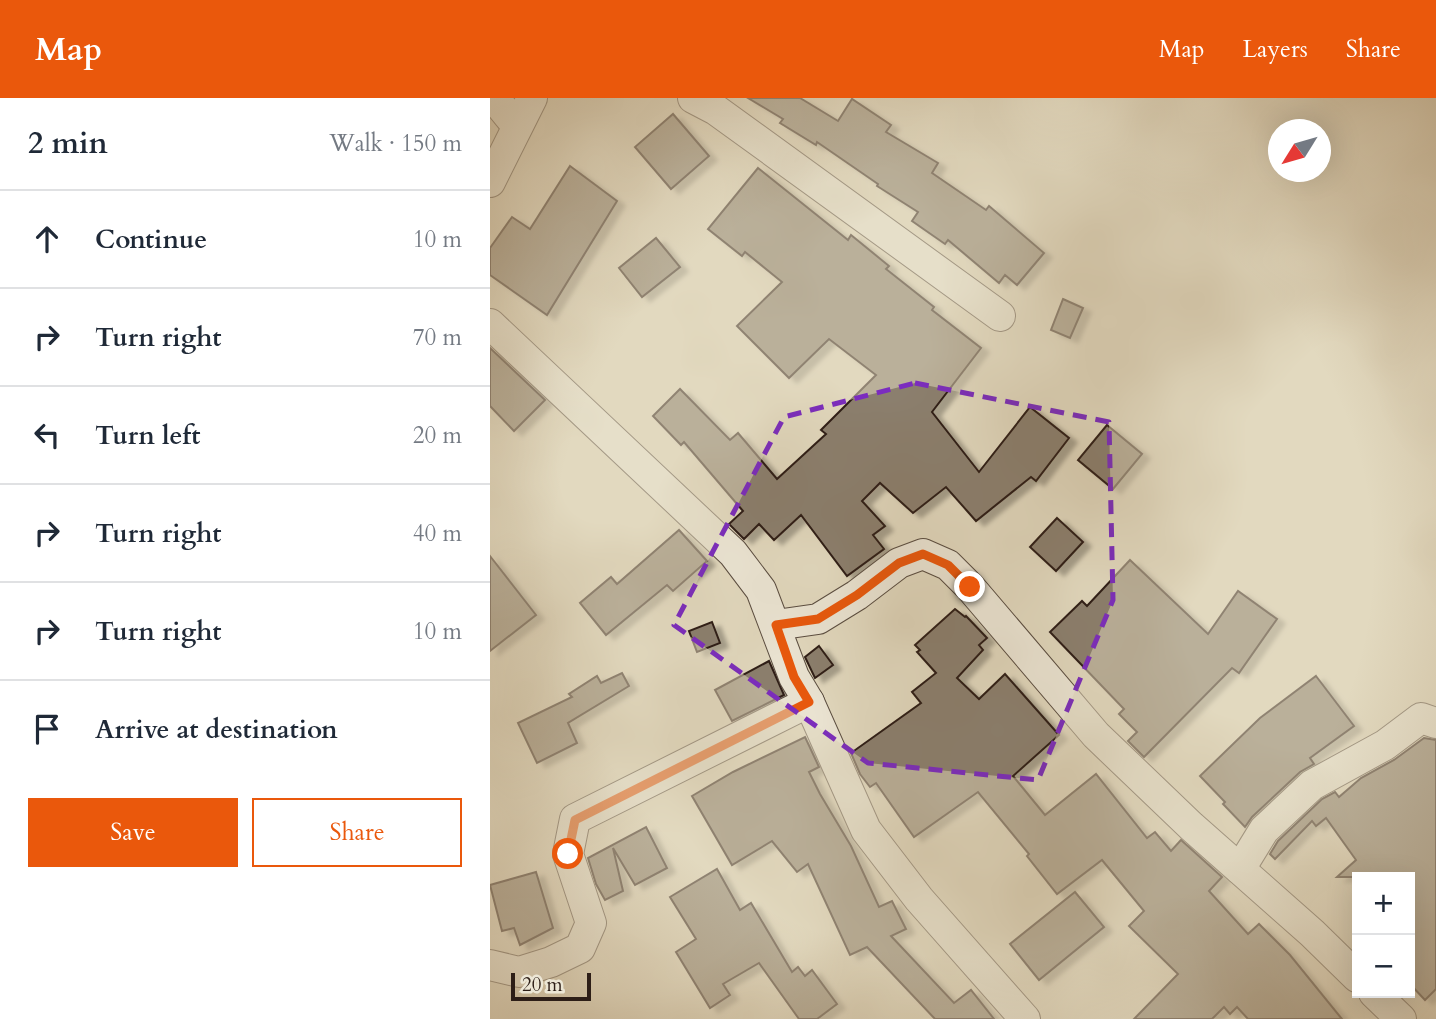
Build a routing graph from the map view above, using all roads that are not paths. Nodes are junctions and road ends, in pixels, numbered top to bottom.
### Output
1 (494, 98) edge
2 (532, 98) edge
3 (693, 98) edge
4 (517, 127) junction
5 (490, 182) edge
6 (1000, 316) dead end
7 (490, 324) edge
8 (776, 625) junction
9 (809, 702) junction
10 (1436, 723) edge
11 (1240, 869) junction
12 (490, 965) edge
13 (1352, 972) edge
14 (1379, 998) edge
15 (1025, 1019) edge
16 (1401, 1019) edge

1 - 4 street
2 - 4 street
3 - 6 street
4 - 5 street
7 - 8 street
8 - 9 street
8 - 11 street
9 - 12 street
9 - 15 street
10 - 11 street
11 - 13 street
14 - 16 street

